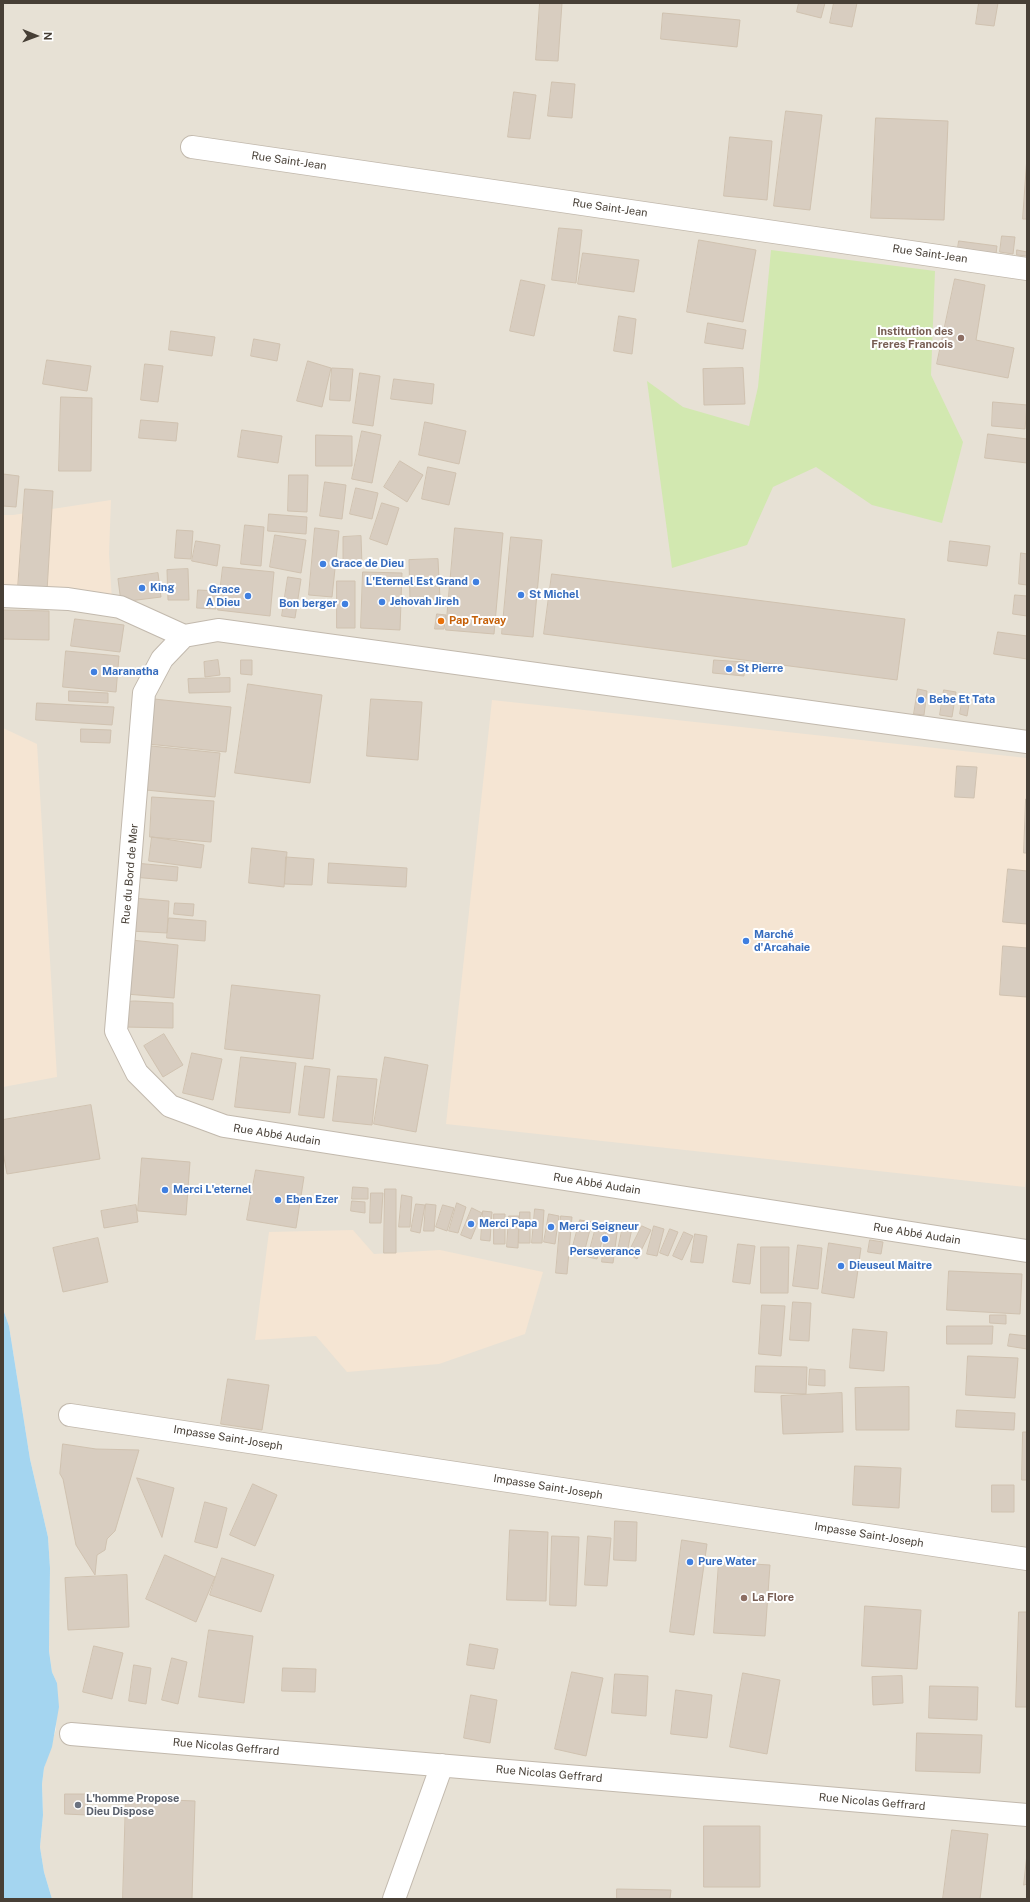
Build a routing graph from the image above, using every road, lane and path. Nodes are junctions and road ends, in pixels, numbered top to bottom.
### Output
1 (192, 147) dead end
2 (1027, 268) edge
3 (3, 596) edge
4 (184, 636) junction
5 (1027, 742) edge
6 (170, 1106) joint
7 (1027, 1251) edge
8 (70, 1415) dead end
9 (1027, 1559) edge
10 (71, 1734) dead end
11 (442, 1765) junction
12 (1027, 1815) edge
13 (394, 1899) edge

1 - 2 street, Rue Saint-Jean
3 - 4 street
4 - 5 street
4 - 6 street, Rue du Bord de Mer
6 - 7 street, Rue Abbé Audain
8 - 9 street, Impasse Saint-Joseph
10 - 11 street, Rue Nicolas Geffrard
11 - 12 street, Rue Nicolas Geffrard
11 - 13 street

